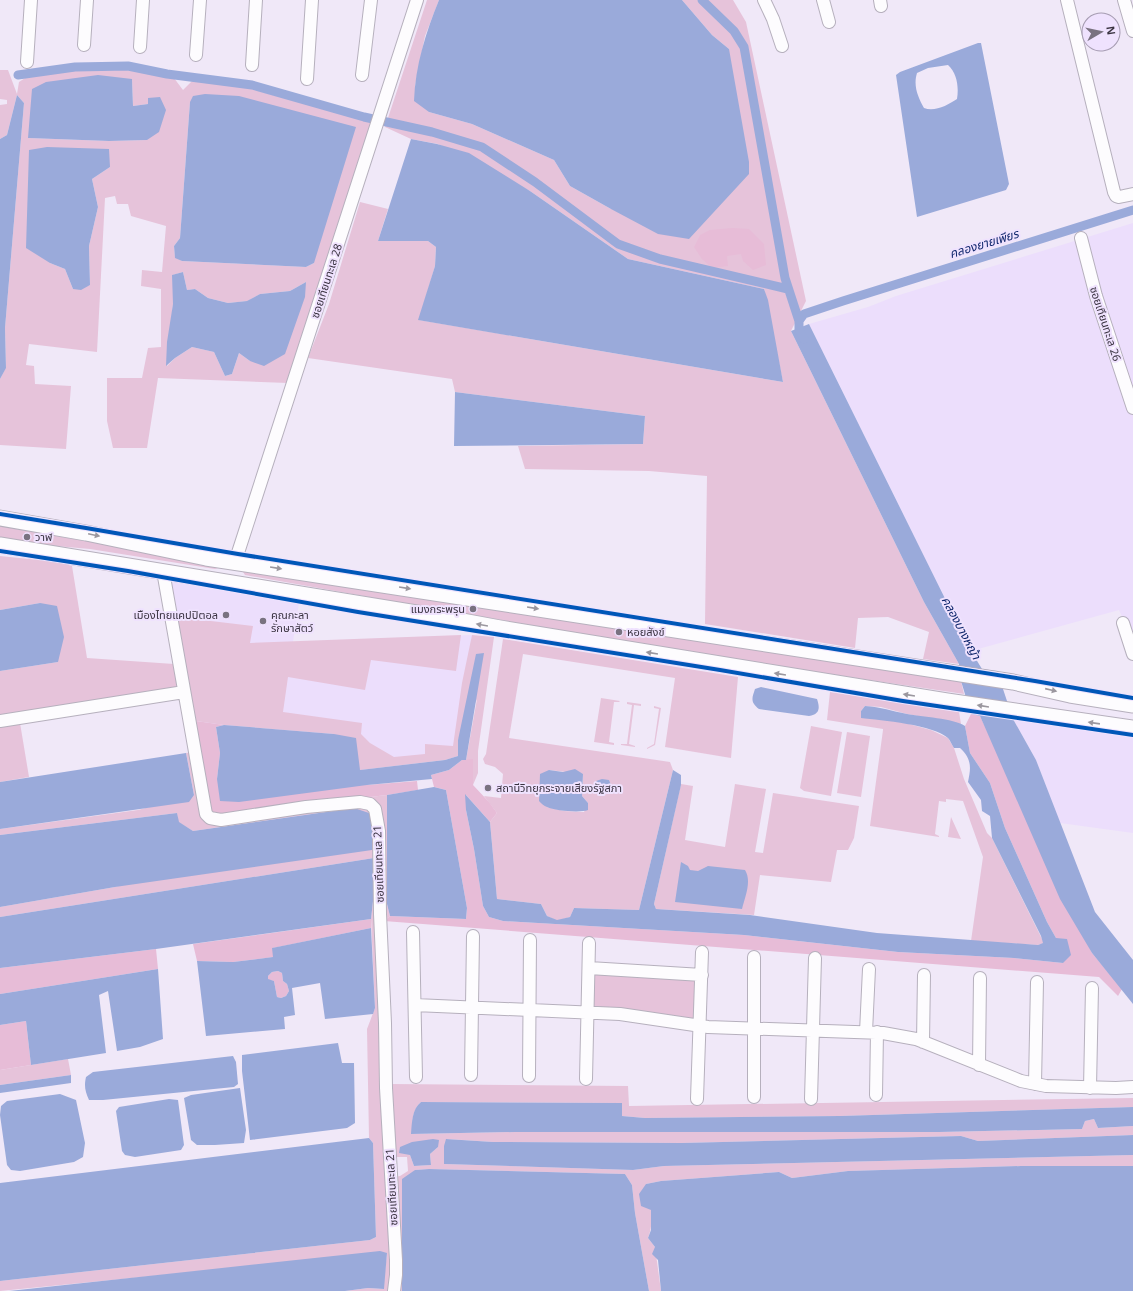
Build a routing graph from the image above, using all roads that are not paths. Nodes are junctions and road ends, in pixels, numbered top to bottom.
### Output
1 (31, 0) edge
2 (87, 0) edge
3 (143, 0) edge
4 (200, 0) edge
5 (256, 0) edge
6 (312, 0) edge
7 (371, 0) edge
8 (417, 0) edge
9 (764, 0) edge
10 (823, 0) edge
11 (1067, 0) edge
12 (1124, 0) edge
13 (829, 22) dead end
14 (1133, 31) edge
15 (84, 45) dead end
16 (782, 46) dead end
17 (140, 47) dead end
18 (196, 54) dead end
19 (27, 62) dead end
20 (252, 64) dead end
21 (362, 75) dead end
22 (307, 78) dead end
23 (1133, 194) edge
24 (1081, 238) dead end
25 (1133, 408) edge
26 (0, 518) edge
27 (0, 545) edge
28 (48, 552) junction
29 (211, 558) junction
30 (241, 563) junction
31 (162, 571) junction
32 (435, 616) junction
33 (1123, 623) dead end
34 (1133, 654) edge
35 (184, 692) junction
36 (1133, 705) edge
37 (0, 721) edge
38 (1133, 728) edge
39 (413, 932) dead end
40 (473, 936) dead end
41 (530, 940) dead end
42 (589, 943) dead end
43 (702, 952) dead end
44 (754, 956) dead end
45 (815, 958) dead end
46 (589, 968) junction
47 (869, 969) dead end
48 (702, 975) junction
49 (924, 975) dead end
50 (980, 978) dead end
51 (1037, 982) dead end
52 (1092, 988) dead end
53 (415, 1005) junction
54 (472, 1008) junction
55 (530, 1010) junction
56 (588, 1012) junction
57 (700, 1026) junction
58 (754, 1029) junction
59 (813, 1030) junction
60 (872, 1032) junction
61 (923, 1042) junction
62 (979, 1065) junction
63 (471, 1075) dead end
64 (529, 1076) dead end
65 (416, 1077) dead end
66 (586, 1079) dead end
67 (1035, 1084) junction
68 (1133, 1087) edge
69 (1090, 1088) junction
70 (876, 1095) dead end
71 (754, 1097) dead end
72 (697, 1099) dead end
73 (811, 1099) dead end
74 (394, 1291) edge

1 - 19 street
2 - 15 street
3 - 17 street
4 - 18 street
5 - 20 street
6 - 22 street
7 - 21 street
8 - 30 street, ซอยเทียนทะเล 28
9 - 16 street
10 - 13 street
11 - 23 street
12 - 14 street
24 - 25 street, ซอยเทียนทะเล 26
26 -> 29 main road
27 - 28 main road
28 - 29 main road
28 - 31 main road
29 - 30 main road
30 - 32 main road
30 -> 36 main road
31 - 32 main road
31 - 35 street, ซอยเทียนทะเล 21
38 -> 32 main road
33 - 34 street
35 - 37 street
35 - 74 street, ซอยเทียนทะเล 21
39 - 53 street
40 - 54 street
41 - 55 street
42 - 46 street
43 - 48 street
44 - 58 street
45 - 59 street
46 - 48 street
46 - 56 street
47 - 60 street
48 - 57 street
49 - 61 street
50 - 62 street
51 - 67 street
52 - 69 street
53 - 54 street
53 - 65 street
54 - 55 street
54 - 63 street
55 - 56 street
55 - 64 street
56 - 57 street
56 - 66 street
57 - 58 street
57 - 72 street
58 - 59 street
58 - 71 street
59 - 60 street
59 - 73 street
60 - 61 street
60 - 70 street
61 - 62 street
62 - 67 street
67 - 69 street
68 - 69 street

